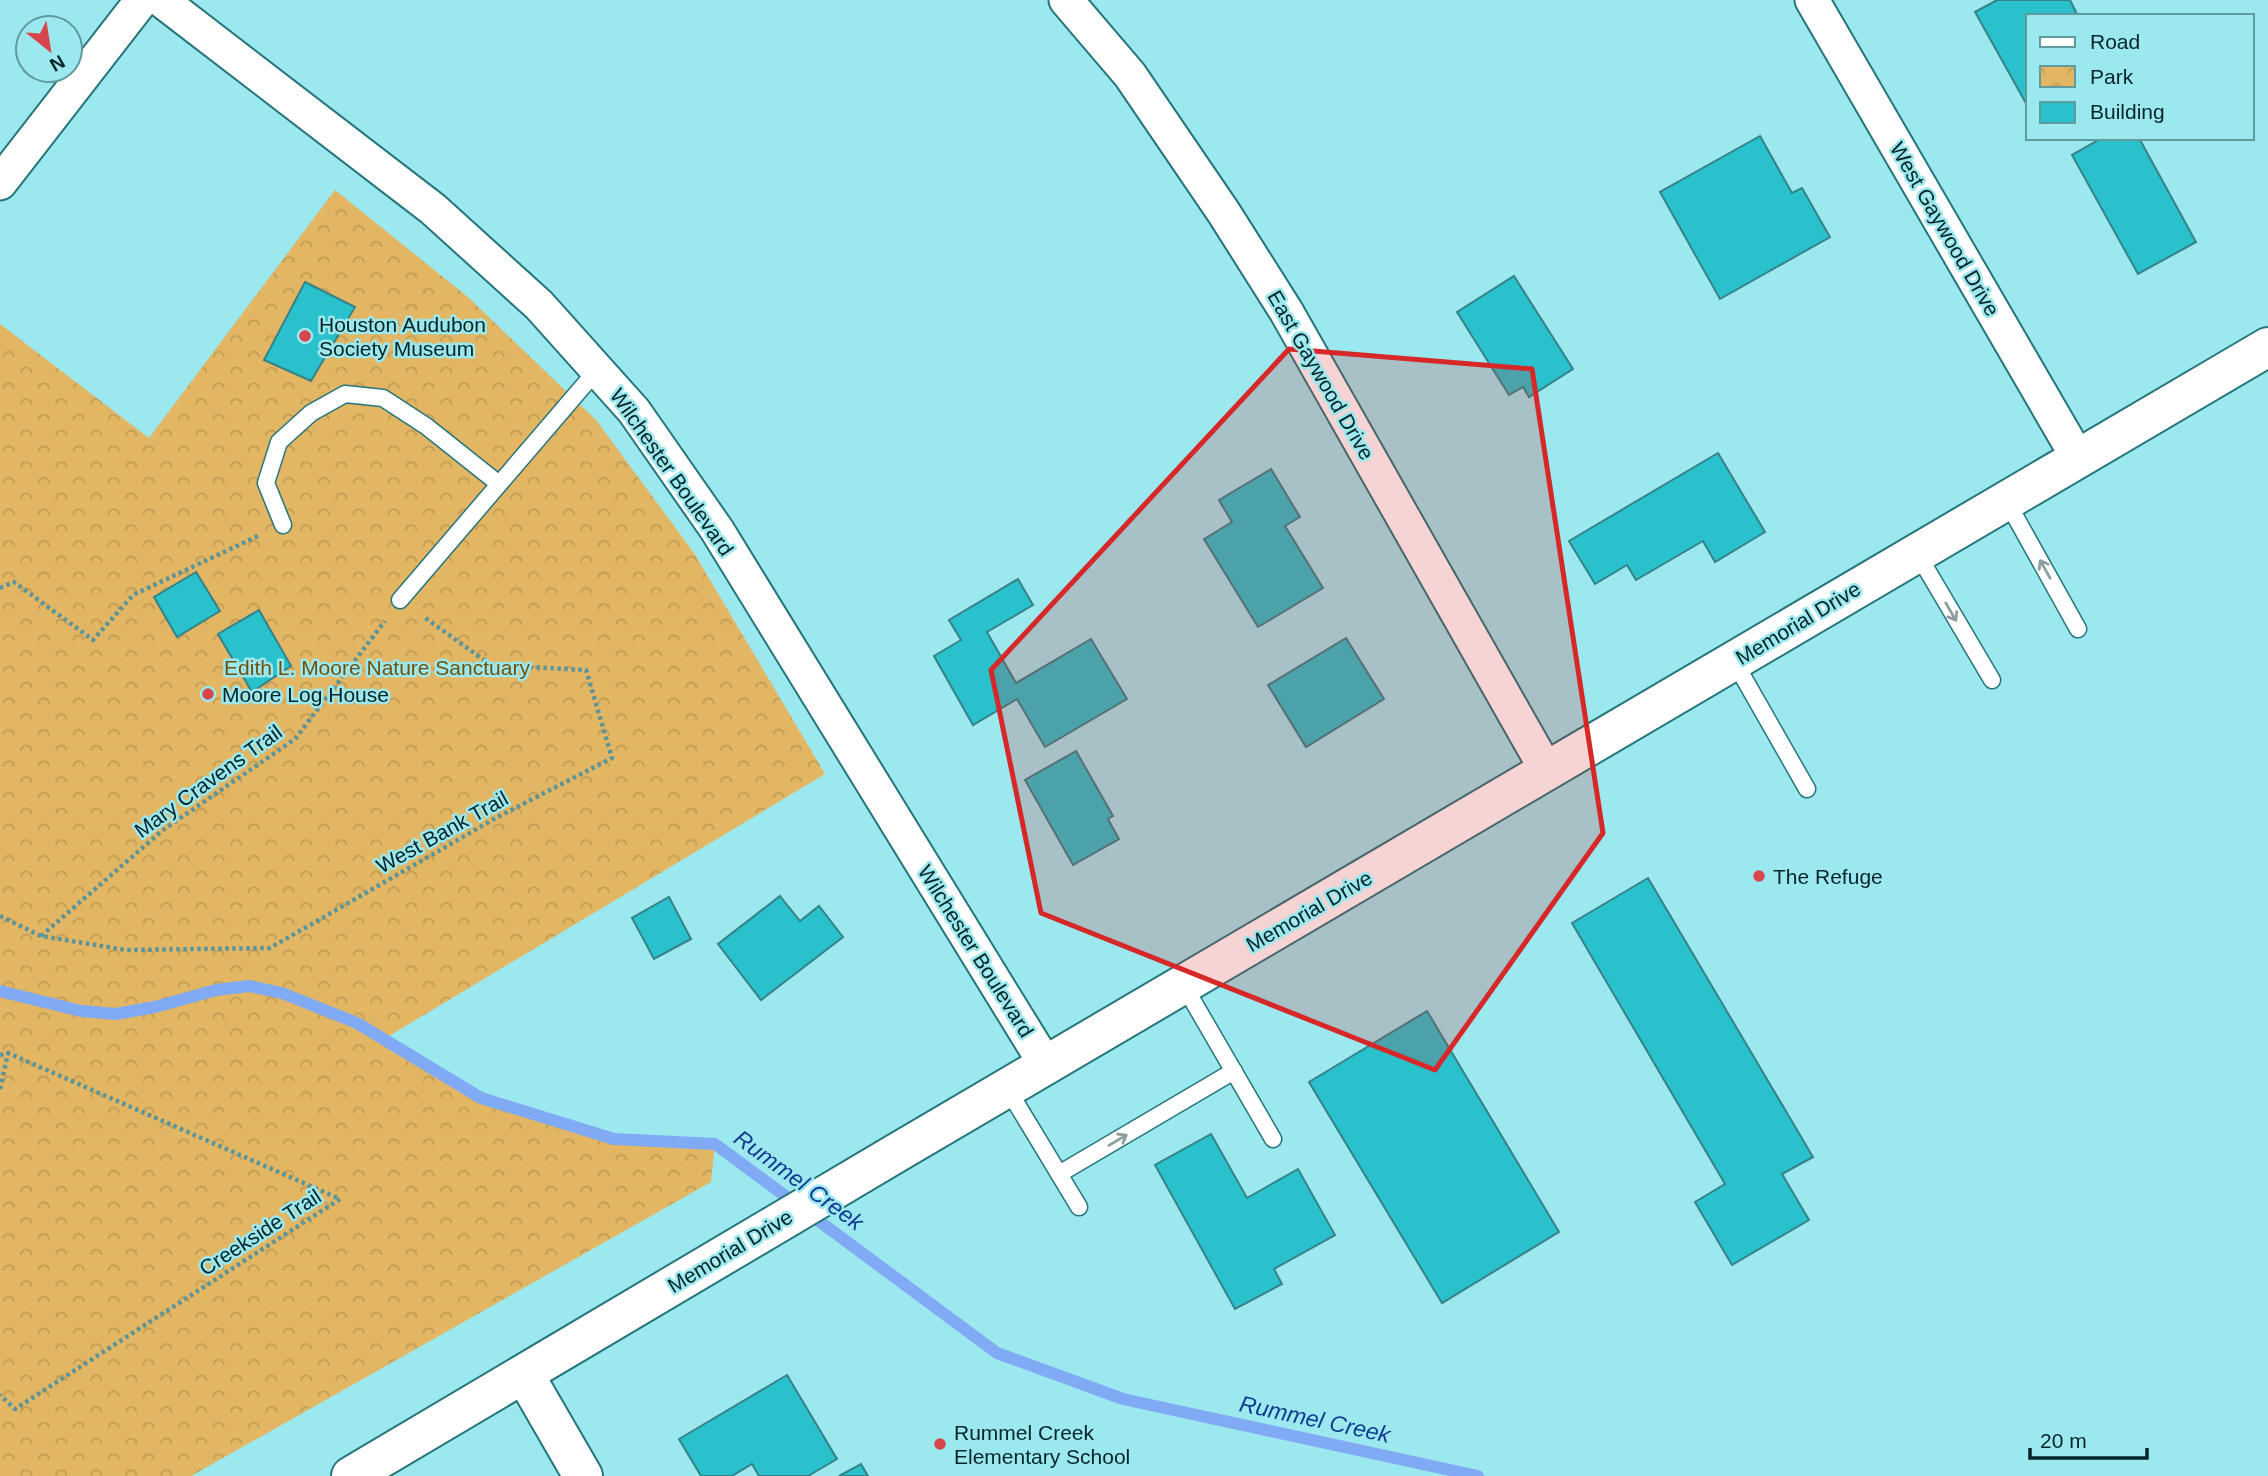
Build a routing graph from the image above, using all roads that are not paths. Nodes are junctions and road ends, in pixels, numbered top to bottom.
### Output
1 (142, 0) edge
2 (161, 0) edge
3 (1066, 0) edge
4 (1812, 0) edge
5 (0, 183) edge
6 (2268, 346) edge
7 (597, 370) junction
8 (2078, 458) junction
9 (499, 484) junction
10 (2006, 500) junction
11 (283, 525) road end
12 (1917, 553) junction
13 (400, 600) road end
14 (2078, 629) dead end
15 (1734, 661) junction
16 (1992, 680) dead end
17 (1547, 771) junction
18 (1807, 789) dead end
19 (1183, 984) junction
20 (1046, 1065) junction
21 (1234, 1071) junction
22 (1007, 1088) junction
23 (1273, 1139) dead end
24 (1059, 1174) junction
25 (1080, 1208) dead end
26 (524, 1374) junction
27 (351, 1476) edge
28 (583, 1476) edge

1 - 5 street
2 - 7 street, Wilchester Boulevard
3 - 17 street, East Gaywood Drive
4 - 8 street, West Gaywood Drive
6 - 8 main road, Memorial Drive
7 - 9 lane
7 - 20 street, Wilchester Boulevard
8 - 10 main road, Memorial Drive
9 - 11 lane
9 - 13 lane
10 - 12 main road, Memorial Drive
14 -> 10 lane
12 - 15 main road, Memorial Drive
12 -> 16 lane
15 - 17 main road, Memorial Drive
15 - 18 lane
17 - 19 main road, Memorial Drive
19 - 20 main road, Memorial Drive
19 - 21 lane
20 - 22 main road, Memorial Drive
21 - 23 lane
24 -> 21 lane
22 - 24 lane
22 - 26 main road, Memorial Drive
24 - 25 lane
26 - 27 main road, Memorial Drive
26 - 28 main road

